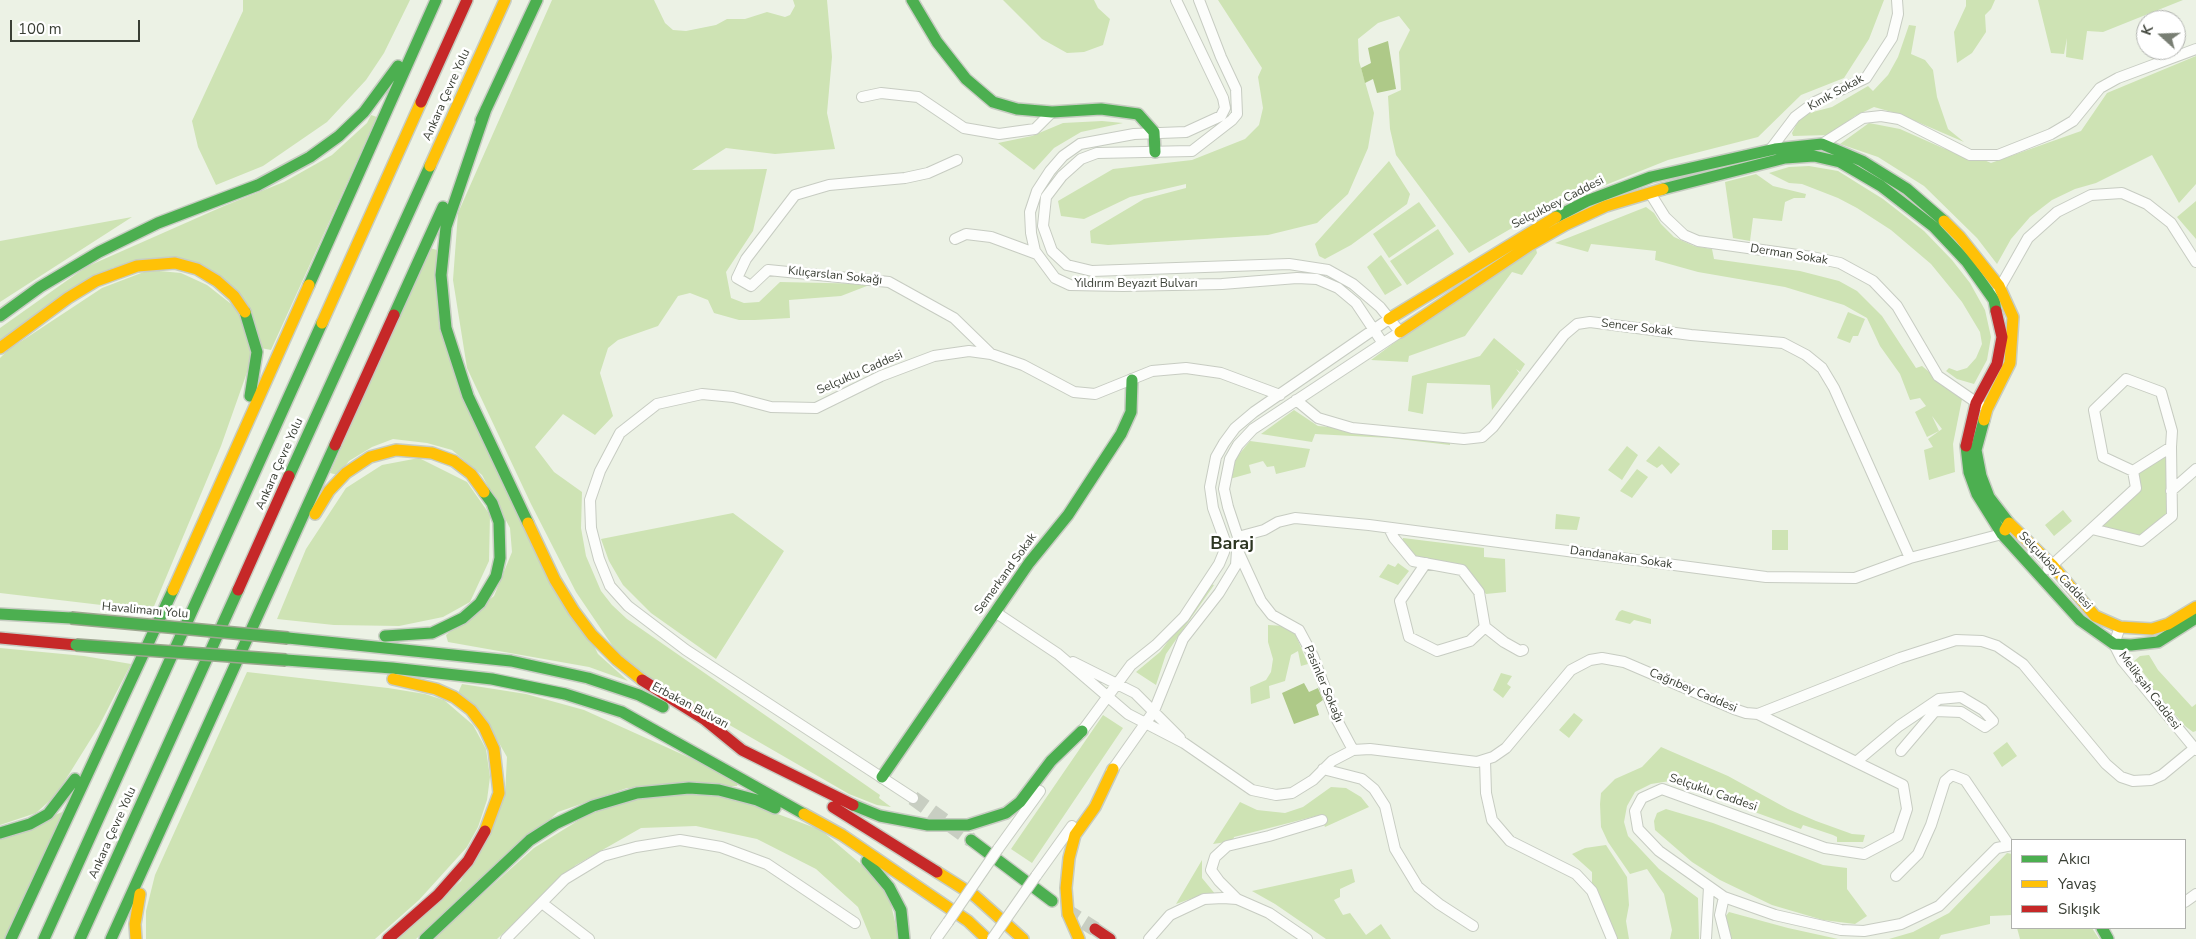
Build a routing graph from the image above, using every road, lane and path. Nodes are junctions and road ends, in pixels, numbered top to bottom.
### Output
1 (432, 0) edge
2 (436, 0) edge
3 (467, 0) edge
4 (505, 0) edge
5 (537, 0) edge
6 (912, 0) edge
7 (1176, 0) edge
8 (1199, 0) edge
9 (1897, 0) edge
10 (2196, 49) edge
11 (862, 97) dead end
12 (486, 109) junction
13 (1052, 112) junction
14 (1154, 132) junction
15 (1822, 144) junction
16 (1770, 150) junction
17 (1155, 152) junction
18 (1757, 158) junction
19 (957, 160) dead end
20 (1650, 193) junction
21 (955, 239) dead end
22 (1037, 254) junction
23 (2196, 262) edge
24 (1999, 286) junction
25 (1994, 300) junction
26 (0, 316) edge
27 (1389, 319) junction
28 (1373, 330) junction
29 (1400, 332) junction
30 (1382, 342) junction
31 (0, 348) edge
32 (991, 354) junction
33 (1132, 380) junction
34 (1280, 394) junction
35 (1296, 400) junction
36 (1976, 403) junction
37 (1987, 409) junction
38 (2171, 447) junction
39 (2196, 469) edge
40 (2133, 471) junction
41 (2171, 491) junction
42 (2009, 523) junction
43 (1389, 528) junction
44 (2092, 529) junction
45 (2002, 534) junction
46 (1238, 538) junction
47 (1237, 550) junction
48 (1224, 552) junction
49 (1910, 558) junction
50 (1426, 563) junction
51 (184, 565) junction
52 (2052, 566) junction
53 (2040, 576) junction
54 (0, 604) edge
55 (2196, 607) edge
56 (995, 612) junction
57 (0, 614) edge
58 (68, 618) junction
59 (2196, 618) edge
60 (1486, 627) junction
61 (2120, 627) junction
62 (0, 638) edge
63 (288, 638) junction
64 (52, 643) junction
65 (0, 644) edge
66 (2114, 644) junction
67 (1523, 650) dead end
68 (1058, 654) junction
69 (286, 660) junction
70 (137, 666) junction
71 (1116, 682) junction
72 (222, 695) junction
73 (1107, 696) junction
74 (1154, 711) junction
75 (1758, 714) junction
76 (1146, 723) junction
77 (1082, 731) junction
78 (1184, 743) junction
79 (2196, 749) edge
80 (742, 750) junction
81 (1353, 750) junction
82 (1900, 751) dead end
83 (1485, 760) junction
84 (1856, 762) junction
85 (1113, 769) junction
86 (1323, 769) junction
87 (882, 777) junction
88 (175, 798) junction
89 (914, 798) tunnel mouth
90 (1322, 820) dead end
91 (0, 833) edge
92 (842, 836) junction
93 (971, 840) tunnel mouth
94 (2011, 845) edge
95 (1896, 876) dead end
96 (1709, 886) junction
97 (1724, 897) junction
98 (1236, 899) junction
99 (1052, 901) dead end
100 (542, 903) junction
101 (855, 923) dead end
102 (1473, 926) dead end
103 (1095, 929) tunnel mouth
104 (11, 939) edge
105 (44, 939) edge
106 (80, 939) edge
107 (111, 939) edge
108 (136, 939) edge
109 (388, 939) edge
110 (425, 939) edge
111 (506, 939) edge
112 (589, 939) edge
113 (904, 939) edge
114 (936, 939) edge
115 (987, 939) edge
116 (992, 939) edge
117 (1023, 939) edge
118 (1079, 939) edge
119 (1110, 939) edge
120 (1149, 939) edge
121 (1307, 939) edge
122 (1612, 939) edge
123 (1706, 939) edge
124 (1726, 939) edge

1 - 26 main road
2 - 51 main road
3 - 105 main road, Ankara Çevre Yolu
4 - 106 main road, Ankara Çevre Yolu
5 - 12 main road
6 - 13 main road
7 - 14 street, Yıldırım Beyazıt Bulvarı
8 - 17 street, Yıldırım Beyazıt Bulvarı
9 - 16 street, Kınık Sokak
10 - 15 street
11 - 13 street
12 - 72 main road
12 - 80 main road
13 - 14 main road
14 - 17 main road
14 - 22 street, Yıldırım Beyazıt Bulvarı
15 - 16 main road, Selçukbey Caddesi
15 - 24 main road, Selçukbey Caddesi
16 - 18 main road, Selçukbey Caddesi
17 - 27 street, Yıldırım Beyazıt Bulvarı
18 - 20 main road, Selçukbey Caddesi
18 - 25 main road, Selçukbey Caddesi
18 - 27 main road, Selçukbey Caddesi
19 - 32 street, Kılıçarslan Sokağı
20 - 29 main road, Selçukbey Caddesi
20 - 36 street, Derman Sokak
21 - 22 street
22 - 28 street, Yıldırım Beyazıt Bulvarı
23 - 24 street
24 - 25 street
24 - 37 main road, Selçukbey Caddesi
25 - 36 main road, Selçukbey Caddesi
27 - 28 street, Selçukbey Caddesi
27 - 29 street, Yıldırım Beyazıt Bulvarı
28 - 30 street, Yıldırım Beyazıt Bulvarı
28 - 34 street, Selçukbey Caddesi
29 - 30 street, Selçukbey Caddesi
30 - 35 street, Selçukbey Caddesi
31 - 51 main road
32 - 33 street, Selçuklu Caddesi
32 - 87 street, Selçuklu Caddesi
33 - 34 street, Selçuklu Caddesi
33 - 56 main road, Semerkand Sokak
34 - 48 street, Selçukbey Caddesi
35 - 46 street, Selçukbey Caddesi
35 - 49 street, Sencer Sokak
36 - 37 street, Derman Sokak
36 - 45 main road, Selçukbey Caddesi
37 - 42 main road, Selçukbey Caddesi
38 - 40 street
38 - 40 street
38 - 41 street
39 - 41 street
40 - 44 street
41 - 44 street
42 - 45 main road, Selçukbey Caddesi
42 - 52 main road, Selçukbey Caddesi
43 - 46 street, Dandanakan Sokak
43 - 49 street, Dandanakan Sokak
43 - 50 street
44 - 52 street
45 - 49 street, Dandanakan Sokak
45 - 53 main road, Selçukbey Caddesi
46 - 47 street, Selçukbey Caddesi
46 - 48 street
47 - 74 street, Selçukbey Caddesi
47 - 81 street, Pasinler Sokağı
48 - 71 street
50 - 60 street
50 - 60 street
51 - 70 main road
52 - 53 street
52 - 61 main road, Selçukbey Caddesi
53 - 66 main road, Selçukbey Caddesi
54 - 58 main road
55 - 61 main road, Selçukbey Caddesi
56 - 68 street
56 - 87 main road, Semerkand Sokak
57 - 58 main road, Havalimanı Yolu
58 - 63 main road, Havalimanı Yolu, bridge
59 - 66 main road
60 - 67 street
61 - 66 street, Melikşah Caddesi
62 - 64 main road
63 - 72 main road
63 - 80 main road, Erbakan Bulvarı
64 - 65 main road
64 - 69 main road, bridge
66 - 79 street, Melikşah Caddesi
68 - 71 street
68 - 73 street
69 - 92 main road
69 - 109 main road
70 - 91 main road
70 - 104 main road
71 - 73 street
71 - 74 street
72 - 88 main road
73 - 76 street
73 - 77 street
74 - 76 street, Selçukbey Caddesi
74 - 78 street
75 - 79 street
75 - 83 street, Cağrıbey Caddesi
75 - 84 street, Selçuklu Caddesi
76 - 78 street
76 - 85 street, Selçukbey Caddesi
77 - 80 main road
77 - 114 street, bridge
78 - 86 street
80 - 117 main road, Erbakan Bulvarı
81 - 83 street
81 - 86 street
82 - 84 street
83 - 122 street
84 - 96 street, Selçuklu Caddesi
85 - 116 street, Selçukbey Caddesi, bridge
85 - 118 main road
86 - 102 street
87 - 89 street, Selçuklu Caddesi
88 - 107 main road
88 - 108 main road
90 - 98 street
92 - 110 main road
92 - 113 main road
92 - 115 main road
93 - 99 main road
94 - 95 street
94 - 97 street, Selçuklu Caddesi
96 - 97 street, Selçuklu Caddesi
96 - 123 street
97 - 124 street
98 - 120 street
98 - 121 street
100 - 101 street
100 - 111 street
100 - 112 street
103 - 119 main road

